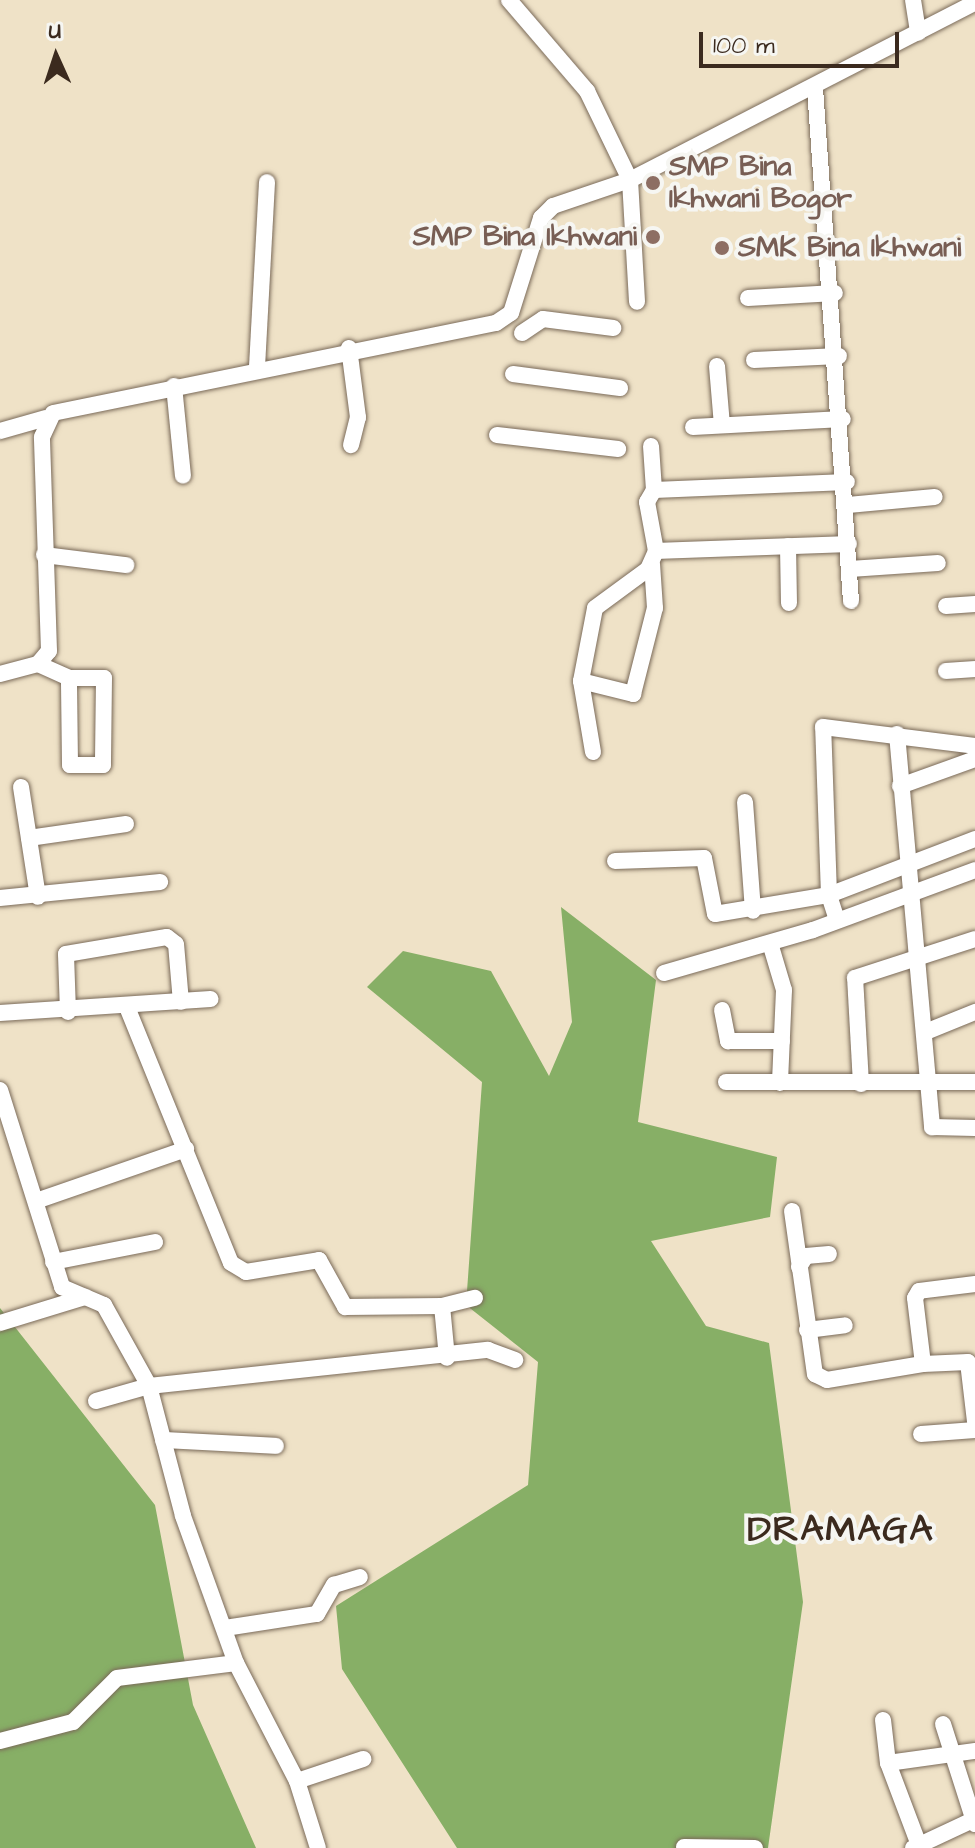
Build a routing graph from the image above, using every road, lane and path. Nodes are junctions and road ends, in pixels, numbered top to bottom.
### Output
1 (509, 0) edge
2 (913, 0) edge
3 (975, 3) edge
4 (918, 33) junction
5 (815, 88) junction
6 (630, 180) junction
7 (267, 182) dead end
8 (835, 293) junction
9 (748, 298) dead end
10 (637, 302) dead end
11 (613, 328) dead end
12 (522, 333) dead end
13 (349, 348) junction
14 (839, 356) junction
15 (754, 360) dead end
16 (717, 366) dead end
17 (257, 367) junction
18 (513, 374) dead end
19 (174, 386) junction
20 (620, 388) dead end
21 (46, 418) junction
22 (843, 419) junction
23 (722, 425) junction
24 (693, 427) dead end
25 (0, 431) edge
26 (497, 435) dead end
27 (351, 445) dead end
28 (651, 446) dead end
29 (618, 449) dead end
30 (183, 476) dead end
31 (847, 482) junction
32 (654, 490) junction
33 (935, 497) dead end
34 (848, 505) junction
35 (849, 544) junction
36 (788, 546) junction
37 (44, 555) junction
38 (654, 557) junction
39 (938, 563) dead end
40 (126, 565) dead end
41 (850, 569) junction
42 (851, 601) dead end
43 (789, 603) dead end
44 (975, 604) edge
45 (946, 606) dead end
46 (38, 664) junction
47 (975, 669) edge
48 (946, 671) dead end
49 (0, 674) edge
50 (69, 678) junction
51 (581, 681) junction
52 (897, 734) junction
53 (975, 746) edge
54 (593, 752) dead end
55 (975, 759) edge
56 (900, 786) junction
57 (21, 787) dead end
58 (745, 802) dead end
59 (126, 824) dead end
60 (29, 838) junction
61 (975, 839) edge
62 (615, 861) dead end
63 (913, 862) junction
64 (975, 870) edge
65 (160, 882) dead end
66 (915, 893) junction
67 (829, 895) junction
68 (38, 897) junction
69 (0, 898) edge
70 (753, 911) junction
71 (837, 920) junction
72 (975, 939) edge
73 (770, 943) junction
74 (919, 959) junction
75 (664, 973) dead end
76 (211, 999) dead end
77 (181, 1002) junction
78 (127, 1007) junction
79 (722, 1010) dead end
80 (68, 1012) junction
81 (975, 1012) edge
82 (0, 1013) edge
83 (955, 1020) junction
84 (975, 1023) edge
85 (928, 1031) junction
86 (782, 1041) junction
87 (726, 1082) dead end
88 (975, 1082) edge
89 (780, 1083) junction
90 (861, 1084) junction
91 (932, 1086) junction
92 (0, 1090) edge
93 (975, 1128) edge
94 (186, 1149) junction
95 (36, 1201) junction
96 (792, 1211) dead end
97 (155, 1242) dead end
98 (829, 1254) dead end
99 (53, 1262) junction
100 (799, 1267) junction
101 (975, 1284) edge
102 (86, 1297) junction
103 (475, 1298) dead end
104 (442, 1306) junction
105 (0, 1323) edge
106 (845, 1325) dead end
107 (807, 1330) junction
108 (447, 1358) junction
109 (515, 1360) dead end
110 (923, 1364) junction
111 (149, 1386) junction
112 (96, 1401) dead end
113 (975, 1422) edge
114 (975, 1430) edge
115 (921, 1434) dead end
116 (163, 1440) junction
117 (276, 1446) dead end
118 (360, 1577) dead end
119 (225, 1628) junction
120 (236, 1663) junction
121 (883, 1720) dead end
122 (943, 1724) dead end
123 (0, 1741) edge
124 (975, 1751) edge
125 (948, 1754) junction
126 (363, 1759) dead end
127 (888, 1763) junction
128 (297, 1781) junction
129 (974, 1822) edge
130 (916, 1846) edge
131 (684, 1847) edge
132 (318, 1848) edge
133 (755, 1848) edge

1 - 6 street
2 - 4 street
3 - 4 street
4 - 5 street
5 - 6 street
5 - 8 street
6 - 10 street
6 - 13 street
7 - 17 street
8 - 9 street
8 - 14 street
11 - 12 street
13 - 17 street
13 - 27 street
14 - 15 street
14 - 22 street
16 - 23 street
17 - 19 street
18 - 20 street
19 - 21 street
19 - 30 street
21 - 25 street
21 - 37 street
22 - 23 street
22 - 31 street
23 - 24 street
26 - 29 street
28 - 32 street
31 - 32 street
31 - 34 street
32 - 38 street
33 - 34 street
34 - 35 street
35 - 36 street
35 - 41 street
36 - 38 street
36 - 43 street
37 - 40 street
37 - 46 street
38 - 51 street
38 - 51 street
39 - 41 street
41 - 42 street
44 - 45 street
46 - 49 street
46 - 50 street
47 - 48 street
50 - 50 street
51 - 54 street
52 - 53 street
52 - 56 street
52 - 67 street
55 - 56 street
56 - 63 street
57 - 60 street
58 - 70 street
59 - 60 street
60 - 68 street
61 - 63 street
62 - 70 street
63 - 66 street
63 - 67 street
64 - 66 street
65 - 68 street
66 - 71 street
66 - 74 street
67 - 70 street
67 - 71 street
68 - 69 street
71 - 73 street
72 - 74 street
73 - 75 street
73 - 86 street
74 - 85 street
74 - 90 street
76 - 77 street
77 - 78 street
77 - 80 street
78 - 80 street
78 - 94 street
79 - 86 street
80 - 82 street
81 - 83 street
83 - 84 street
83 - 85 street
85 - 91 street
86 - 89 street
87 - 89 street
88 - 91 street
89 - 90 street
90 - 91 street
91 - 93 street
92 - 95 street
94 - 95 street
94 - 104 street
95 - 99 street
96 - 100 street
97 - 99 street
98 - 100 street
99 - 102 street
100 - 107 street
101 - 110 street
102 - 105 street
102 - 111 street
103 - 104 street
104 - 108 street
106 - 107 street
107 - 110 street
108 - 109 street
108 - 111 street
110 - 113 street
111 - 112 street
111 - 116 street
114 - 115 street
116 - 117 street
116 - 119 street
118 - 119 street
119 - 120 street
120 - 123 street
120 - 128 street
121 - 127 street
122 - 125 street
124 - 125 street
125 - 127 street
125 - 129 street
126 - 128 street
127 - 130 street
128 - 132 street
129 - 130 street
131 - 133 street

